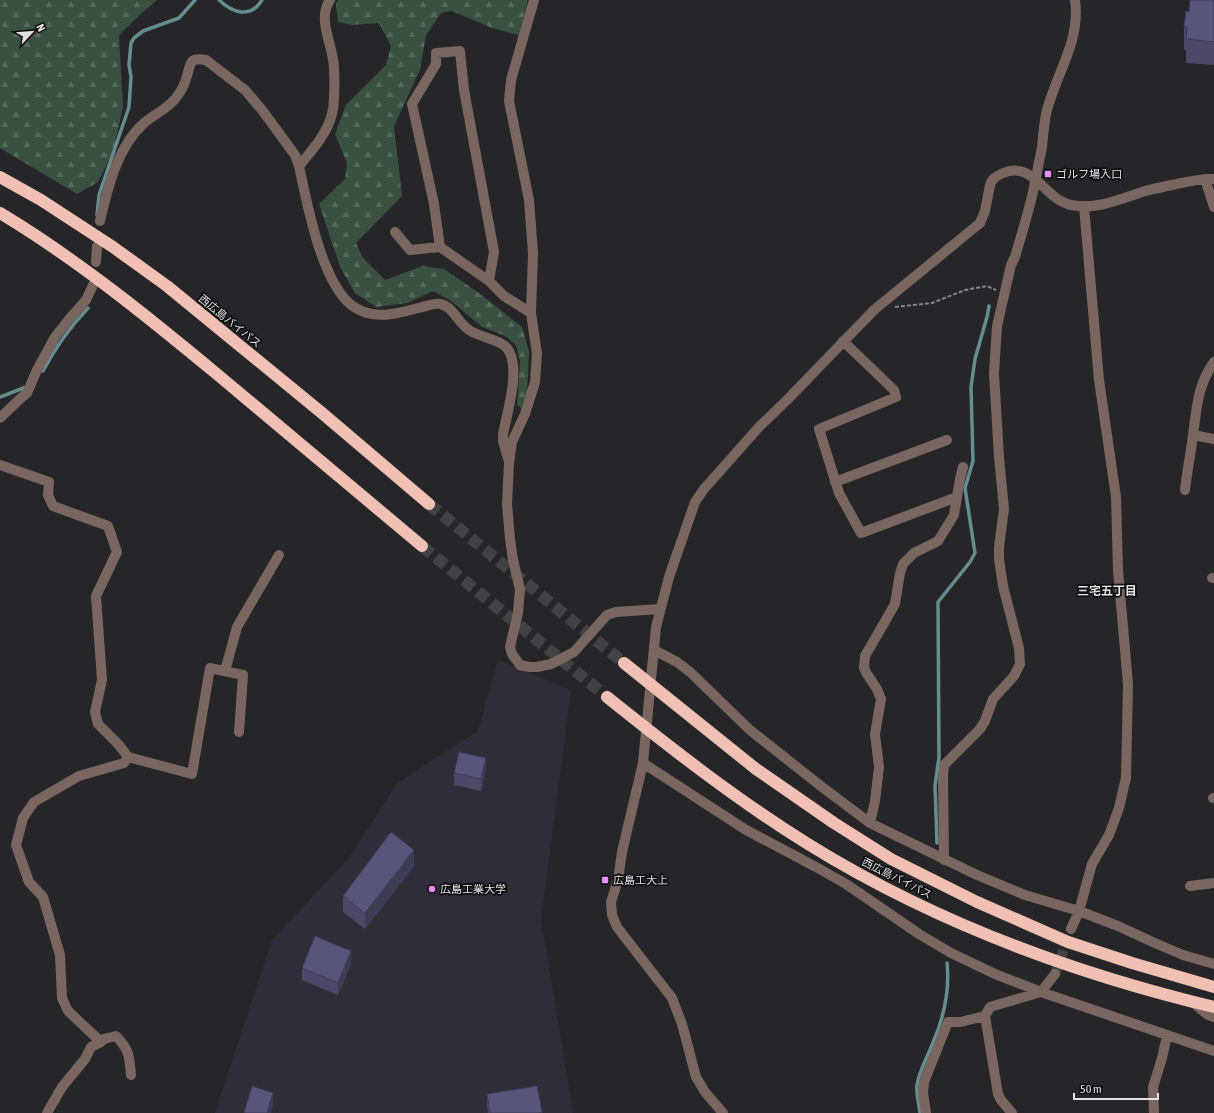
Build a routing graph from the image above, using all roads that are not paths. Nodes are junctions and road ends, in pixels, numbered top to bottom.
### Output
1 (330, 0) edge
2 (534, 0) edge
3 (1075, 0) edge
4 (299, 166) junction
5 (0, 177) edge
6 (1035, 179) junction
7 (1209, 179) edge
8 (1084, 206) junction
9 (1214, 207) edge
10 (0, 213) edge
11 (100, 221) dead end
12 (395, 232) dead end
13 (97, 246) dead end
14 (440, 247) junction
15 (96, 262) dead end
16 (489, 281) junction
17 (93, 285) dead end
18 (531, 313) junction
19 (843, 341) junction
20 (1213, 365) edge
21 (0, 418) edge
22 (1193, 435) junction
23 (1214, 439) edge
24 (947, 440) dead end
25 (509, 463) junction
26 (0, 465) edge
27 (963, 467) dead end
28 (835, 482) junction
29 (1185, 490) dead end
30 (957, 497) junction
31 (429, 504) tunnel mouth
32 (422, 546) tunnel mouth
33 (279, 555) dead end
34 (660, 609) junction
35 (654, 650) junction
36 (624, 663) tunnel mouth
37 (225, 671) junction
38 (607, 697) tunnel mouth
39 (239, 732) dead end
40 (128, 757) junction
41 (642, 763) junction
42 (870, 823) junction
43 (944, 860) junction
44 (1214, 883) edge
45 (1190, 886) dead end
46 (1079, 911) junction
47 (1071, 929) tunnel mouth
48 (1213, 964) edge
49 (1055, 974) tunnel mouth
50 (1214, 987) edge
51 (1041, 992) junction
52 (1191, 1001) junction
53 (1214, 1007) edge
54 (985, 1016) junction
55 (1214, 1017) edge
56 (1167, 1036) junction
57 (101, 1042) junction
58 (1214, 1051) edge
59 (132, 1075) dead end
60 (47, 1113) edge
61 (723, 1113) edge
62 (926, 1113) edge
63 (1012, 1113) edge
64 (1154, 1113) edge

1 - 4 street
2 - 18 street
3 - 6 street
4 - 11 street
4 - 25 street
5 - 31 highway, 西広島バイパス
6 - 8 street
6 - 19 street
6 - 43 street
7 - 8 street
7 - 9 street
8 - 46 street
10 - 32 highway
12 - 14 street
13 - 15 street
14 - 16 street
14 - 16 street
16 - 18 street
17 - 21 street
18 - 25 street
19 - 28 street
19 - 34 street
20 - 22 street
22 - 23 street
22 - 29 street
24 - 28 street
25 - 34 street
26 - 40 street
27 - 30 street
28 - 30 street
30 - 42 street
33 - 37 street
34 - 35 street
35 - 41 street
35 - 42 street
36 - 50 highway, 西広島バイパス
37 - 39 street
37 - 40 street
38 - 52 highway, 西広島バイパス
40 - 57 street
41 - 51 street
41 - 61 street
42 - 43 street
43 - 46 street
44 - 45 street
46 - 47 street
46 - 48 street
49 - 51 street
51 - 54 street
51 - 56 street
52 - 53 highway, 西広島バイパス
52 - 55 street
54 - 62 street
54 - 63 street
56 - 58 street
56 - 64 street
57 - 59 street
57 - 60 street

